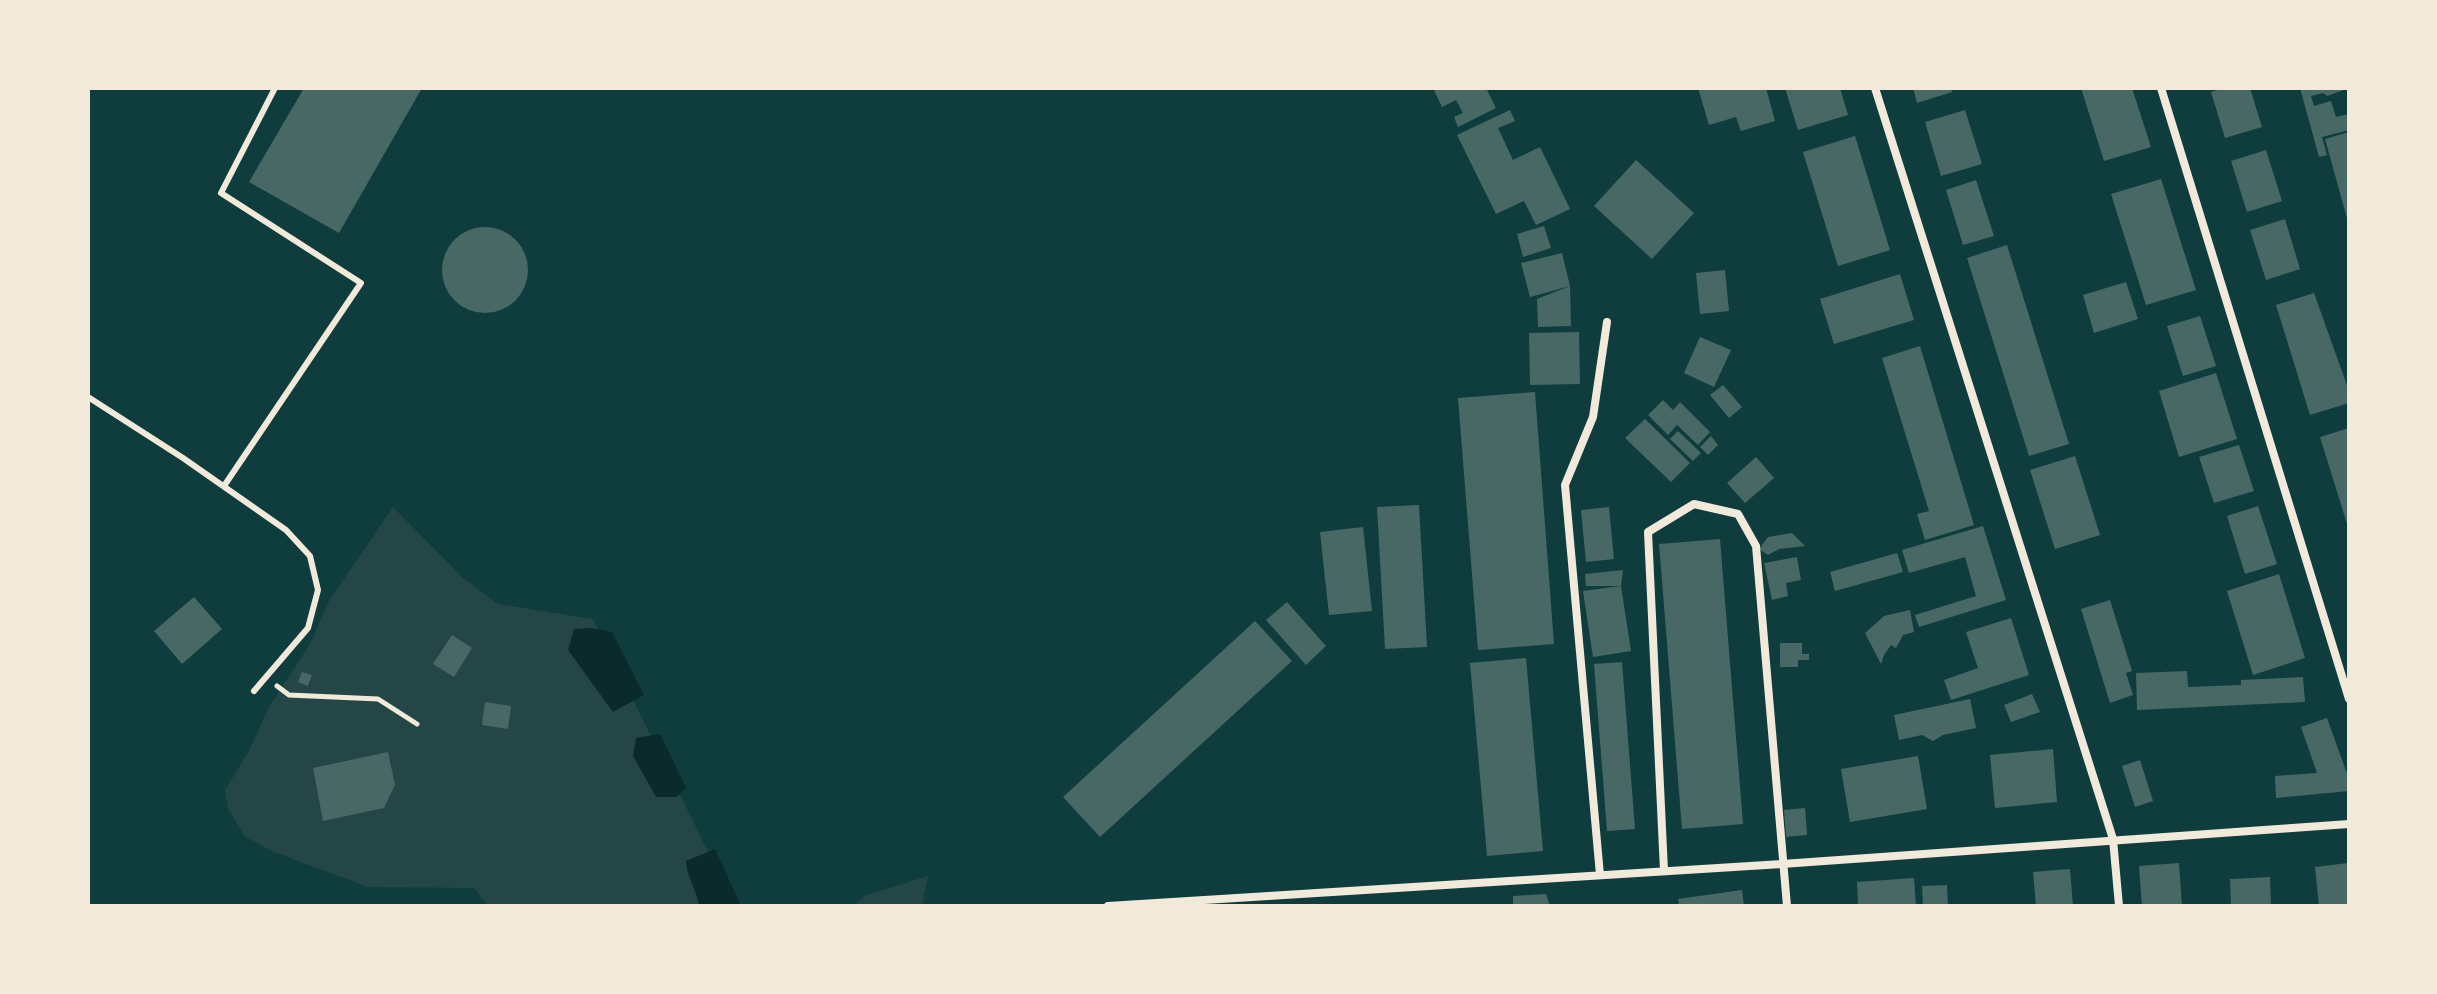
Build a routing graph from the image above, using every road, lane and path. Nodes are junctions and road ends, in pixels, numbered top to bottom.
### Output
1 (275, 88) edge
2 (1875, 88) edge
3 (2161, 88) edge
4 (1607, 322) dead end
5 (88, 397) edge
6 (224, 486) junction
7 (266, 678) junction
8 (254, 691) dead end
9 (2349, 699) edge
10 (417, 724) dead end
11 (2349, 824) edge
12 (2113, 839) junction
13 (1782, 864) junction
14 (1664, 871) junction
15 (1600, 875) junction
16 (1108, 906) edge
17 (1787, 906) edge
18 (2119, 906) edge

1 - 6 lane
2 - 12 street
3 - 9 street
4 - 15 street
5 - 6 lane
6 - 7 lane
7 - 8 lane
7 - 10 path
11 - 12 street
12 - 13 street
12 - 18 street
13 - 14 street
13 - 14 street
13 - 17 street
14 - 15 street
15 - 16 street

